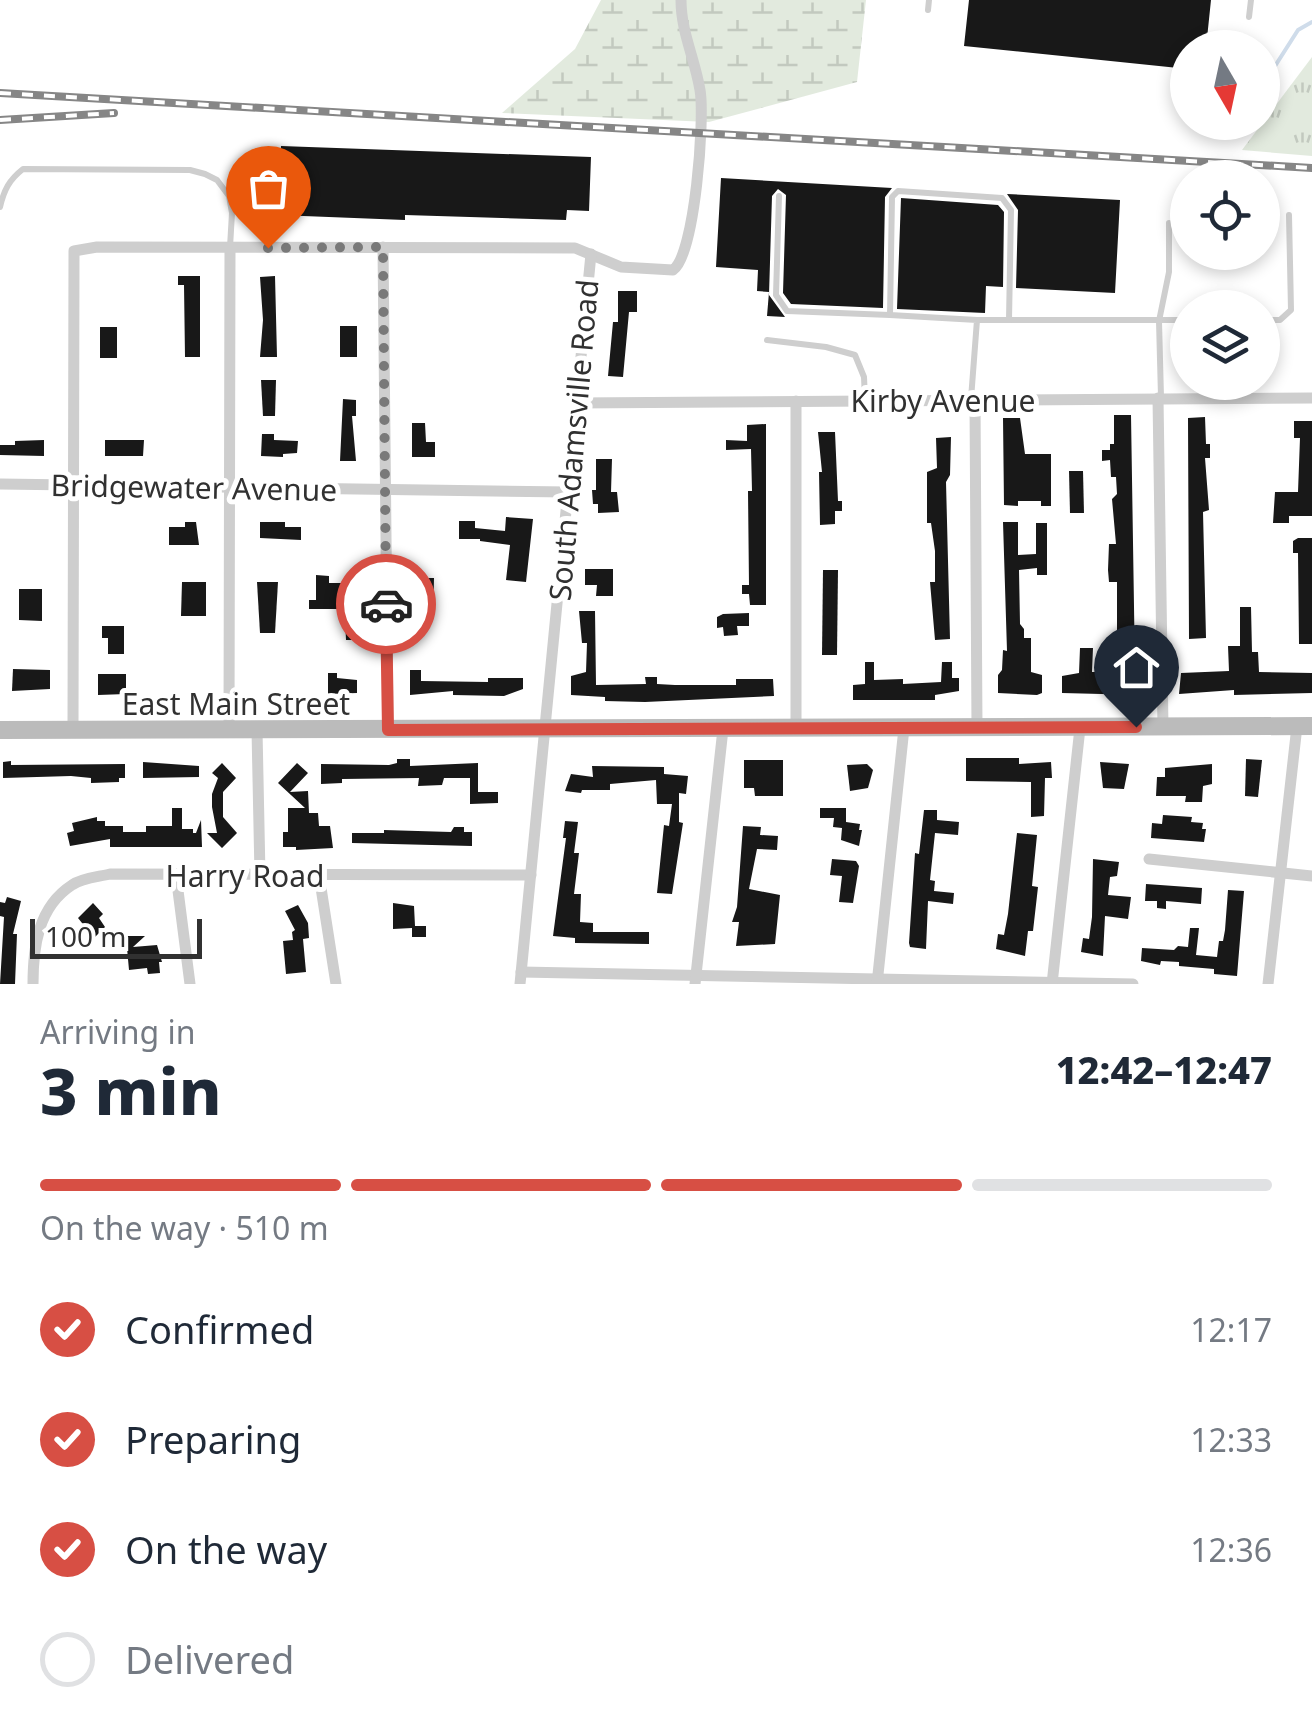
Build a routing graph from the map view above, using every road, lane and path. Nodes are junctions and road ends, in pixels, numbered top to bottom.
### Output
1 (682, 0) edge
2 (929, 0) edge
3 (1251, 0) edge
4 (928, 10) dead end
5 (1249, 17) dead end
6 (779, 196) dead end
7 (0, 207) edge
8 (1290, 216) dead end
9 (1169, 223) dead end
10 (383, 247) junction
11 (230, 248) junction
12 (591, 254) junction
13 (890, 316) junction
14 (977, 320) junction
15 (1009, 320) junction
16 (1159, 320) junction
17 (1170, 320) edge
18 (1280, 320) edge
19 (768, 340) dead end
20 (1160, 398) junction
21 (1312, 398) edge
22 (796, 401) junction
23 (865, 401) junction
24 (973, 401) junction
25 (575, 403) junction
26 (0, 484) edge
27 (73, 485) junction
28 (230, 489) junction
29 (385, 490) junction
30 (568, 492) junction
31 (1304, 726) edge
32 (1163, 727) junction
33 (904, 728) junction
34 (977, 728) junction
35 (1080, 728) junction
36 (229, 729) junction
37 (723, 729) junction
38 (796, 729) junction
39 (0, 730) edge
40 (73, 730) junction
41 (257, 730) junction
42 (388, 730) junction
43 (547, 730) junction
44 (1149, 859) dead end
45 (1280, 872) junction
46 (176, 875) junction
47 (260, 875) junction
48 (319, 875) junction
49 (530, 875) junction
50 (1312, 876) edge
51 (521, 978) edge
52 (695, 979) edge
53 (878, 982) edge
54 (1052, 982) edge
55 (32, 984) edge
56 (190, 984) edge
57 (336, 984) edge
58 (1133, 984) edge
59 (1268, 984) edge

1 - 12 street, South Adamsville Road
2 - 4 lane
3 - 5 lane
6 - 13 lane
7 - 11 lane
8 - 18 lane
9 - 16 lane
10 - 11 street
10 - 12 street
10 - 29 street
11 - 27 street
11 - 28 street
12 - 25 street, South Adamsville Road
13 - 14 lane
13 - 15 lane
14 - 15 lane
14 - 24 lane
15 - 16 lane
16 - 17 lane
16 - 20 lane
19 - 23 lane
20 - 21 street, Kirby Avenue
20 - 24 street, Kirby Avenue
20 - 32 street
22 - 23 street, Kirby Avenue
22 - 25 street, Kirby Avenue
22 - 38 street
23 - 24 street, Kirby Avenue
24 - 34 street
25 - 30 street, South Adamsville Road
26 - 27 street, Bridgewater Avenue
27 - 28 street, Bridgewater Avenue
27 - 40 street
28 - 29 street, Bridgewater Avenue
28 - 36 street
29 - 30 street, Bridgewater Avenue
29 - 42 street
30 - 43 street, South Adamsville Road
31 - 32 street, East Main Street
31 - 45 street
32 - 35 street, East Main Street
33 - 34 street, East Main Street
33 - 38 street, East Main Street
33 - 53 street
34 - 35 street, East Main Street
35 - 54 street
36 - 40 street, East Main Street
36 - 41 street, East Main Street
37 - 38 street, East Main Street
37 - 43 street, East Main Street
37 - 52 street
39 - 40 street, East Main Street
41 - 42 street, East Main Street
41 - 47 street
42 - 43 street, East Main Street
43 - 49 street, South Adamsville Road
44 - 45 street
45 - 50 street
45 - 59 street
46 - 47 street, Harry Road
46 - 55 street, Harry Road
46 - 56 street
47 - 48 street, Harry Road
48 - 49 street, Harry Road
48 - 57 street
49 - 51 street, South Adamsville Road
51 - 52 street
52 - 53 street
53 - 54 street
54 - 58 street

